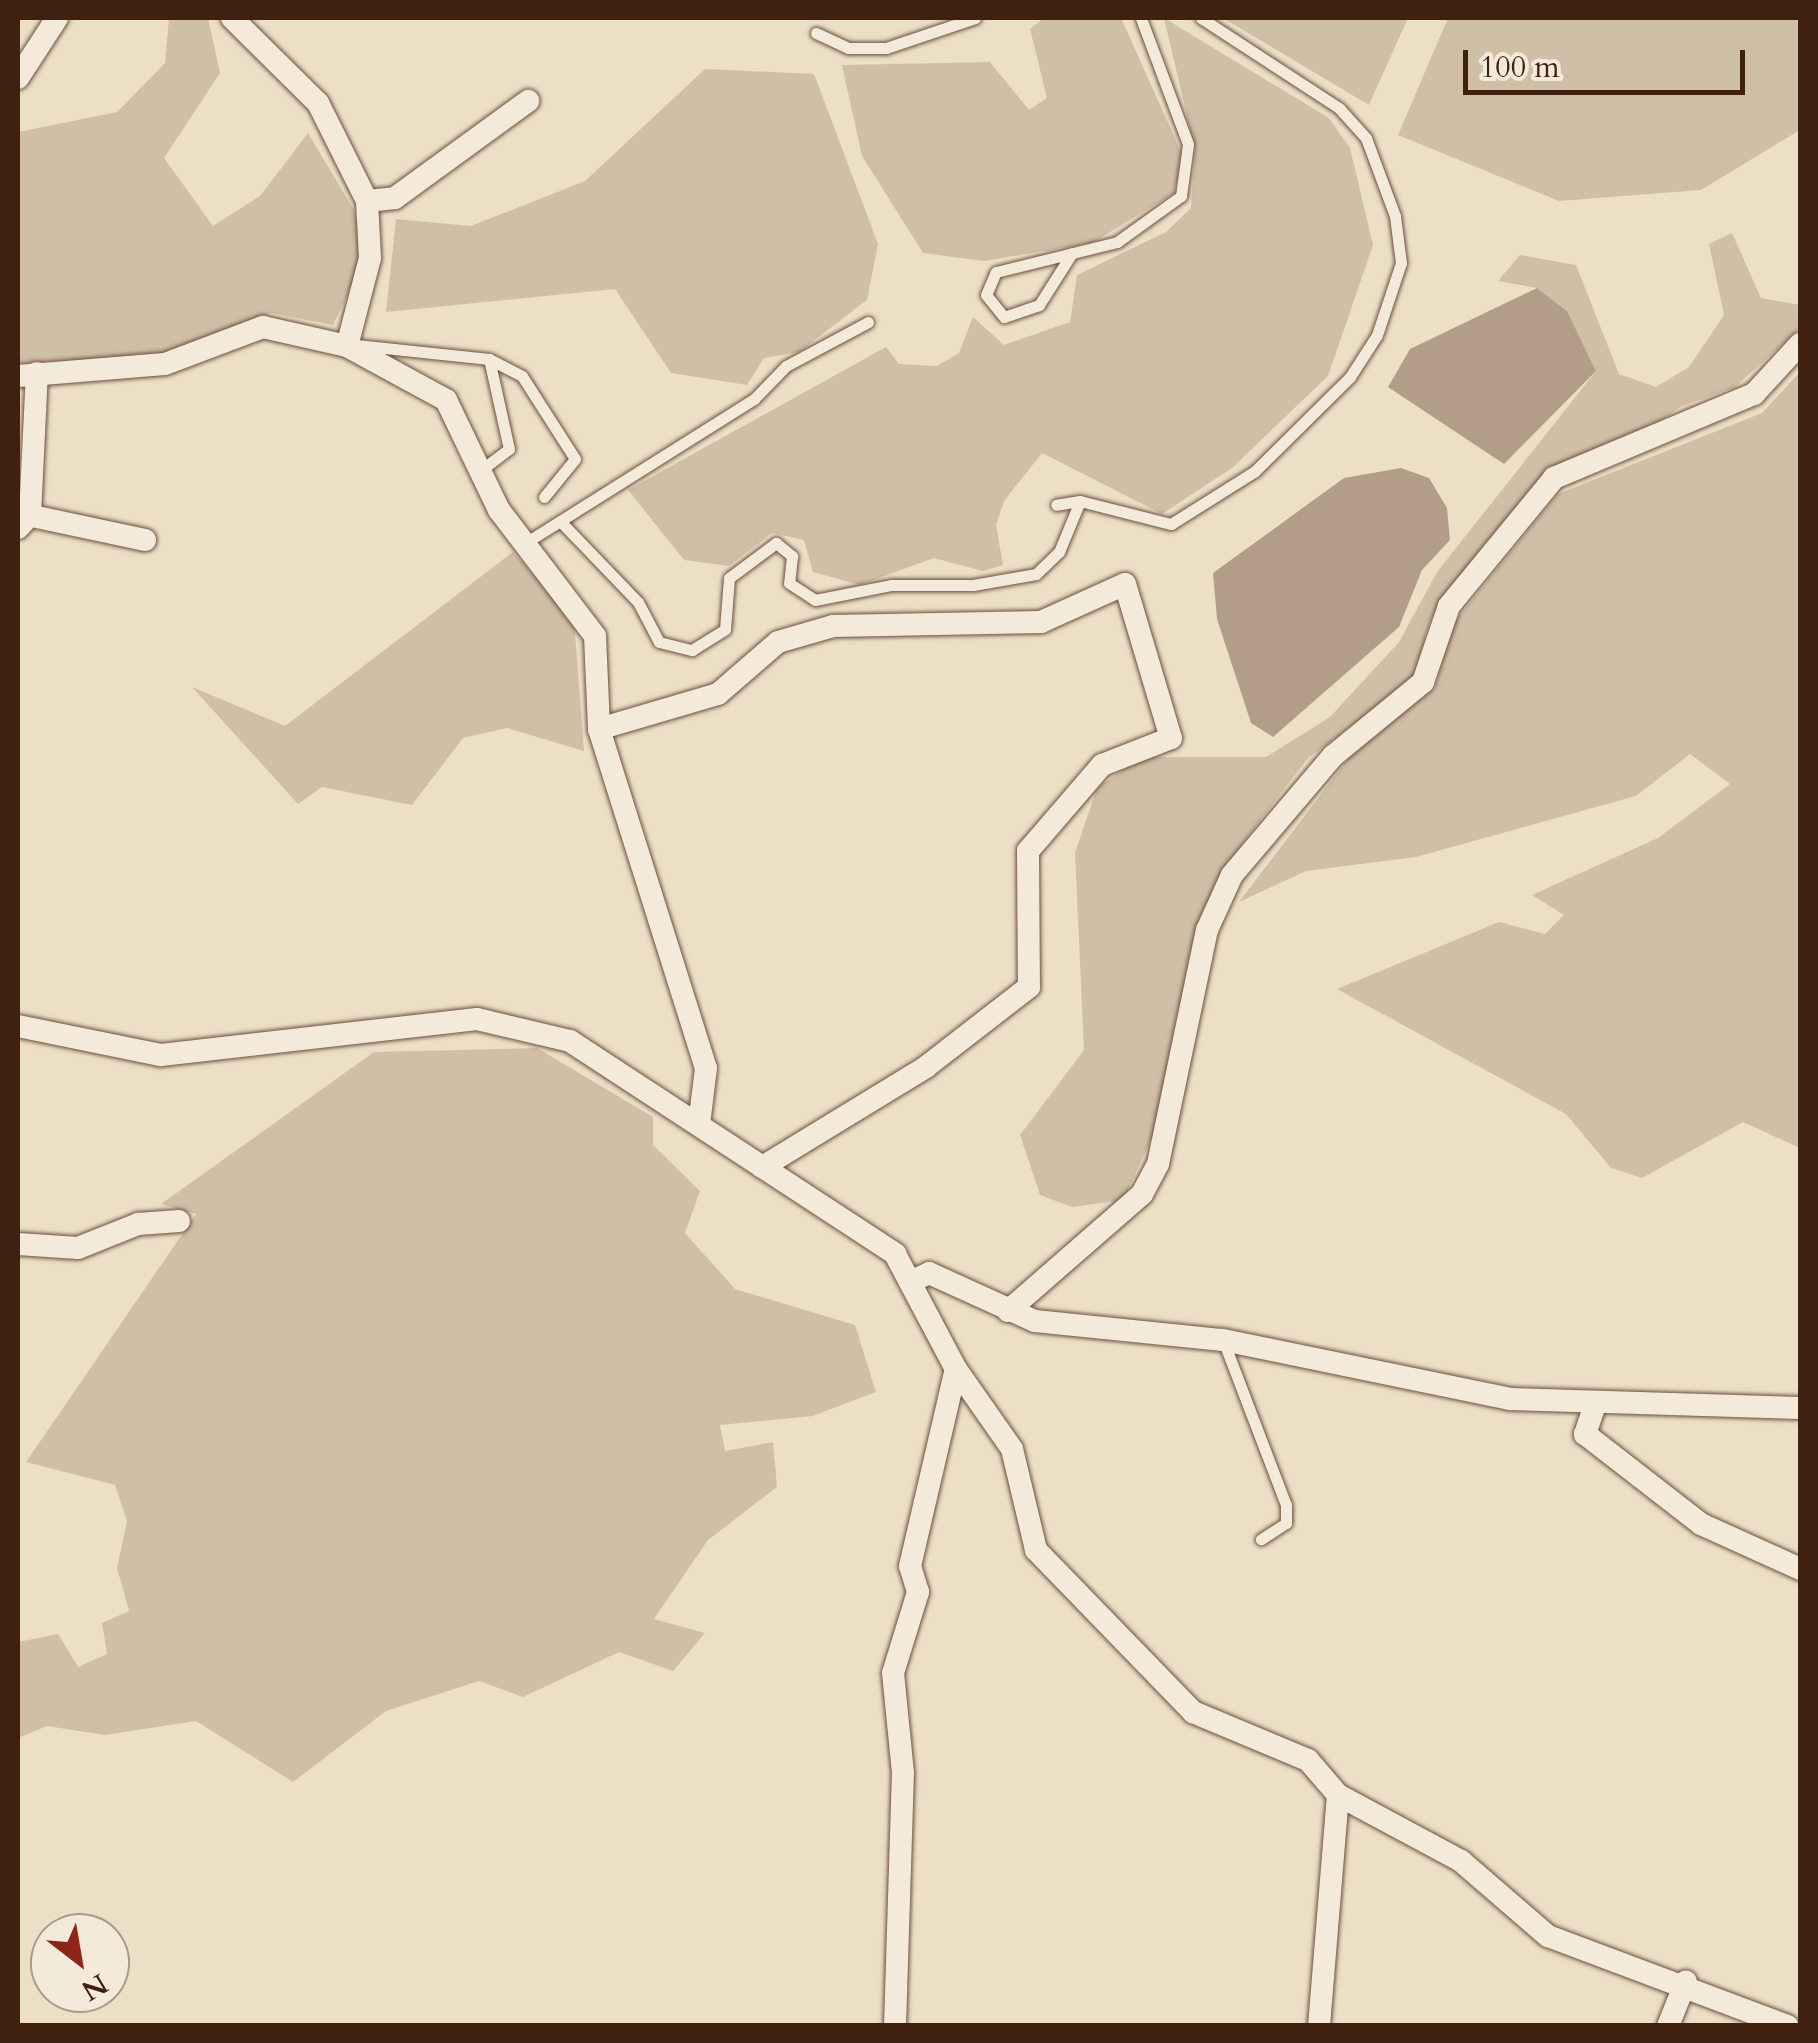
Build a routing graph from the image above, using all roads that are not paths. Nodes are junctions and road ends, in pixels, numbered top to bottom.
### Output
1 (57, 18) edge
2 (232, 18) edge
3 (975, 18) edge
4 (1141, 18) edge
5 (1201, 18) edge
6 (816, 33) dead end
7 (18, 78) edge
8 (528, 101) dead end
9 (367, 201) junction
10 (1072, 253) junction
11 (868, 322) dead end
12 (1800, 344) edge
13 (347, 346) junction
14 (488, 359) junction
15 (27, 374) edge
16 (482, 470) junction
17 (544, 497) dead end
18 (1080, 501) junction
19 (1056, 505) dead end
20 (22, 519) edge
21 (560, 521) junction
22 (146, 540) dead end
23 (522, 545) junction
24 (599, 729) junction
25 (18, 1026) edge
26 (698, 1124) junction
27 (762, 1167) junction
28 (180, 1221) dead end
29 (18, 1244) edge
30 (910, 1282) junction
31 (1008, 1311) junction
32 (1223, 1340) junction
33 (956, 1369) junction
34 (1595, 1404) junction
35 (1800, 1408) edge
36 (1261, 1539) dead end
37 (1800, 1570) edge
38 (1338, 1796) junction
39 (1686, 1981) junction
40 (895, 2026) edge
41 (1319, 2026) edge
42 (1668, 2026) edge
43 (1788, 2026) edge

1 - 7 street
2 - 9 street
3 - 6 lane
4 - 10 lane
5 - 18 lane
8 - 9 street
9 - 13 street
10 - 10 lane
11 - 21 lane
12 - 31 street
13 - 14 lane
13 - 15 street
13 - 16 street
14 - 16 lane
14 - 17 lane
15 - 20 street
16 - 23 street
18 - 19 lane
18 - 21 lane
20 - 22 street
21 - 23 lane
23 - 24 street
24 - 26 street
24 - 27 street
25 - 26 street
26 - 27 street
27 - 30 street
28 - 29 street
30 - 31 street
30 - 33 street
31 - 32 street
32 - 34 street
32 - 36 lane
33 - 38 street
33 - 40 street
34 - 35 street
34 - 37 street
38 - 39 street
38 - 41 street
39 - 42 street
39 - 43 street

